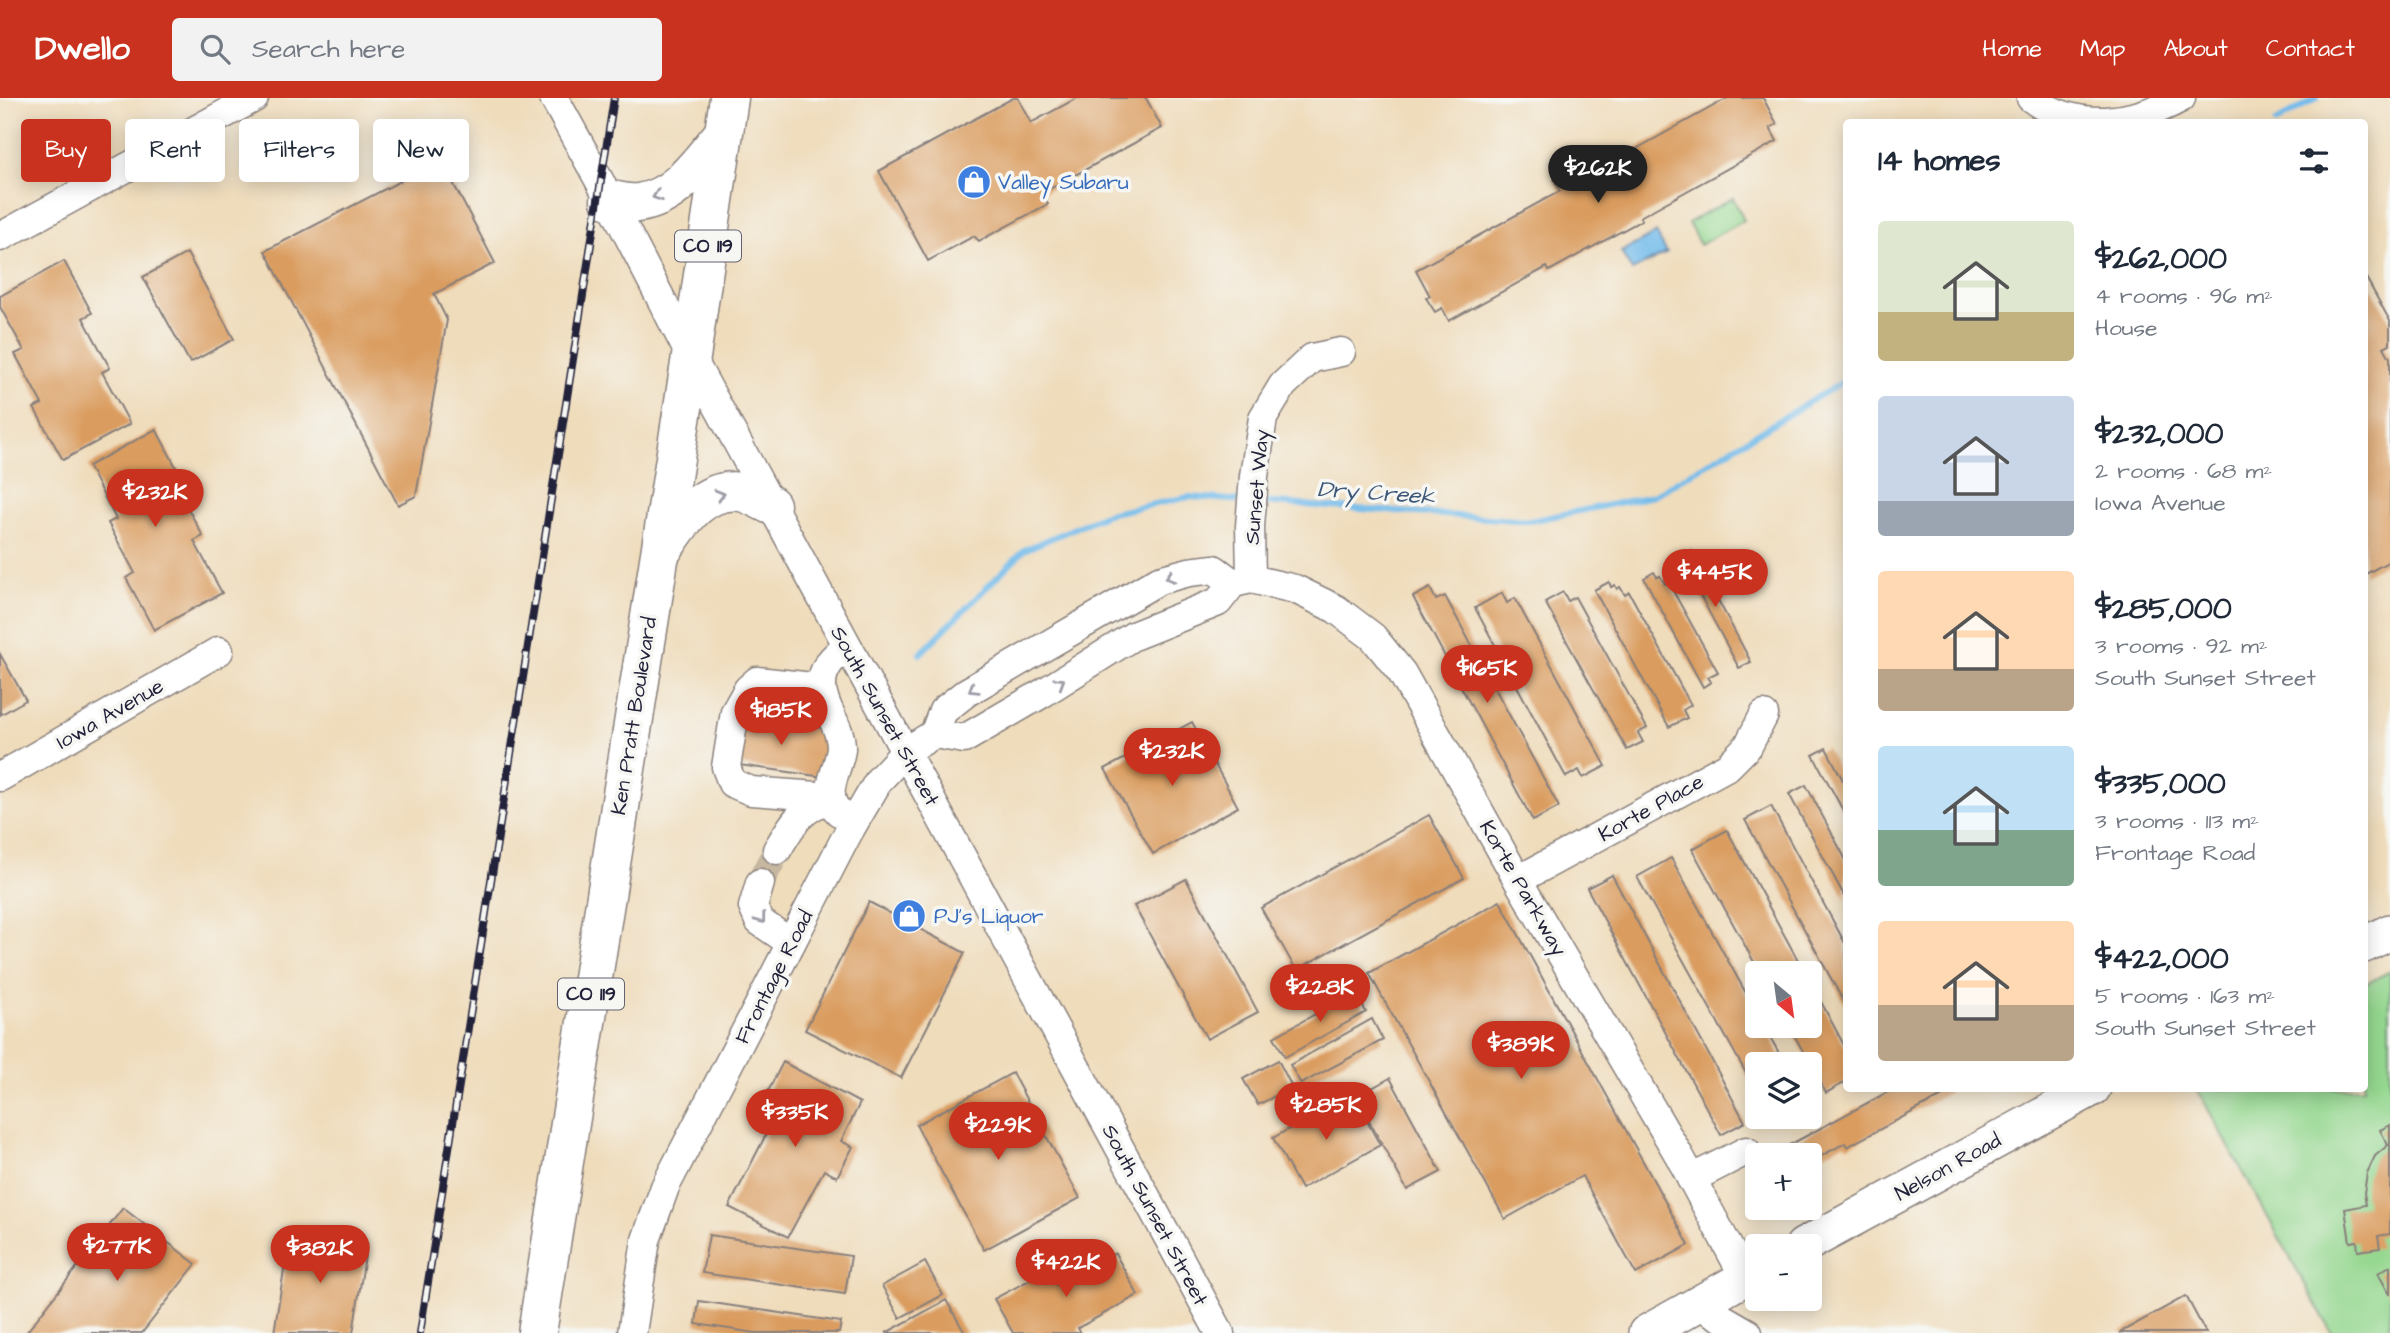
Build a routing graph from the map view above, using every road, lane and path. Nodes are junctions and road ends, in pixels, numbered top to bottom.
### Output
1 (254, 98) edge
2 (554, 98) edge
3 (2031, 98) edge
4 (2181, 98) edge
5 (726, 116) edge
6 (2074, 119) edge
7 (2126, 119) edge
8 (585, 156) dead end
9 (610, 200) junction
10 (0, 237) edge
11 (1341, 352) dead end
12 (691, 357) junction
13 (771, 505) junction
14 (657, 559) junction
15 (1242, 581) junction
16 (847, 646) junction
17 (219, 651) dead end
18 (822, 688) junction
19 (1765, 715) dead end
20 (934, 734) junction
21 (905, 752) junction
22 (0, 777) edge
23 (831, 797) junction
24 (853, 824) junction
25 (777, 850) tunnel mouth
26 (1518, 880) junction
27 (760, 883) tunnel mouth
28 (2390, 932) edge
29 (791, 943) junction
30 (2368, 943) edge
31 (2086, 1092) edge
32 (1745, 1152) edge
33 (1691, 1179) junction
34 (1822, 1236) edge
35 (1745, 1264) edge
36 (1745, 1277) edge
37 (1698, 1304) junction
38 (537, 1333) edge
39 (632, 1333) edge
40 (1220, 1333) edge
41 (1646, 1333) edge
42 (1748, 1333) edge

1 - 10 street
2 - 8 street, South Sunset Street
2 - 9 street, South Sunset Street
3 - 6 street
4 - 7 street
5 -> 9 highway
5 - 12 highway, Ken Pratt Boulevard / CO 119
9 - 12 street, South Sunset Street
11 - 15 street, Sunset Way
12 - 13 street, South Sunset Street
12 - 14 highway, Ken Pratt Boulevard / CO 119
14 -> 13 highway
13 - 16 street, South Sunset Street
14 - 38 highway, Ken Pratt Boulevard / CO 119
20 -> 15 street
15 -> 20 street, Korte Parkway
15 - 26 street, Korte Parkway
16 - 18 street
16 - 21 street, South Sunset Street
17 - 22 street, Iowa Avenue
18 - 23 street
18 - 23 street
19 - 26 street, Korte Place
20 - 21 street, Korte Parkway
21 - 24 street, Frontage Road
21 - 40 street, South Sunset Street
23 - 24 street
23 - 25 street
24 - 29 street, Frontage Road
26 - 33 street, Korte Parkway
27 -> 29 street
28 - 30 main road
29 - 39 street, Frontage Road
31 - 34 main road, Nelson Road
32 - 33 street
33 - 35 street, Korte Parkway
36 - 37 main road
37 - 41 main road
37 - 42 street

